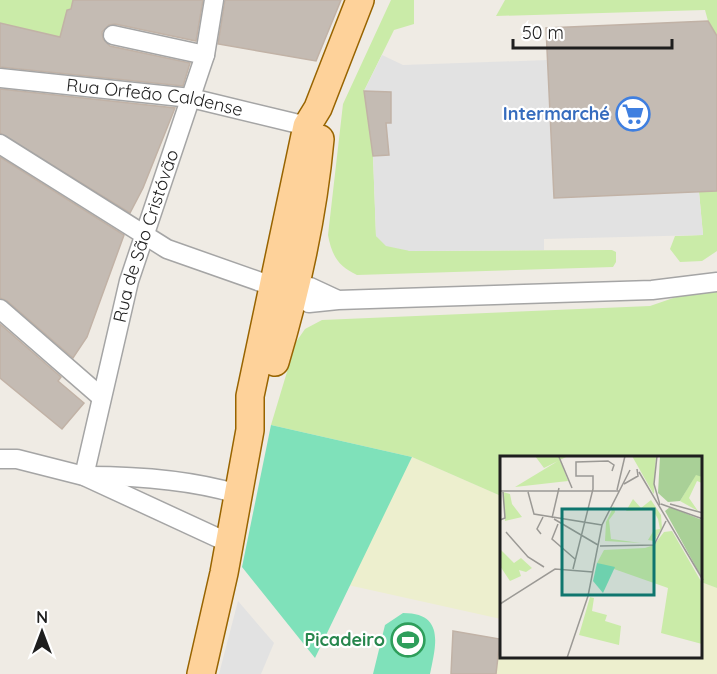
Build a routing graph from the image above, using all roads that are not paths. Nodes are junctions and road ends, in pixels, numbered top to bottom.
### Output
1 (214, 0) edge
2 (360, 0) edge
3 (113, 35) dead end
4 (205, 55) junction
5 (0, 78) edge
6 (191, 98) junction
7 (313, 117) junction
8 (0, 144) edge
9 (144, 232) junction
10 (717, 282) edge
11 (285, 290) junction
12 (0, 309) edge
13 (100, 396) junction
14 (0, 459) edge
15 (84, 476) junction
16 (238, 494) junction
17 (229, 543) junction
18 (201, 674) edge

1 - 4 street, Rua de São Cristóvão
2 - 7 main road
3 - 4 street
4 - 6 street, Rua de São Cristóvão
5 - 6 street, Rua Orfeão Caldense
6 - 7 street, Rua Orfeão Caldense
6 - 9 street, Rua de São Cristóvão
7 - 11 main road
8 - 9 street
9 - 11 street
9 - 13 street, Rua de São Cristóvão
10 - 11 street
11 - 16 main road
12 - 13 street
13 - 15 street, Rua de São Cristóvão
14 - 15 street
15 - 16 street
15 - 17 street
16 - 17 main road
17 - 18 main road

